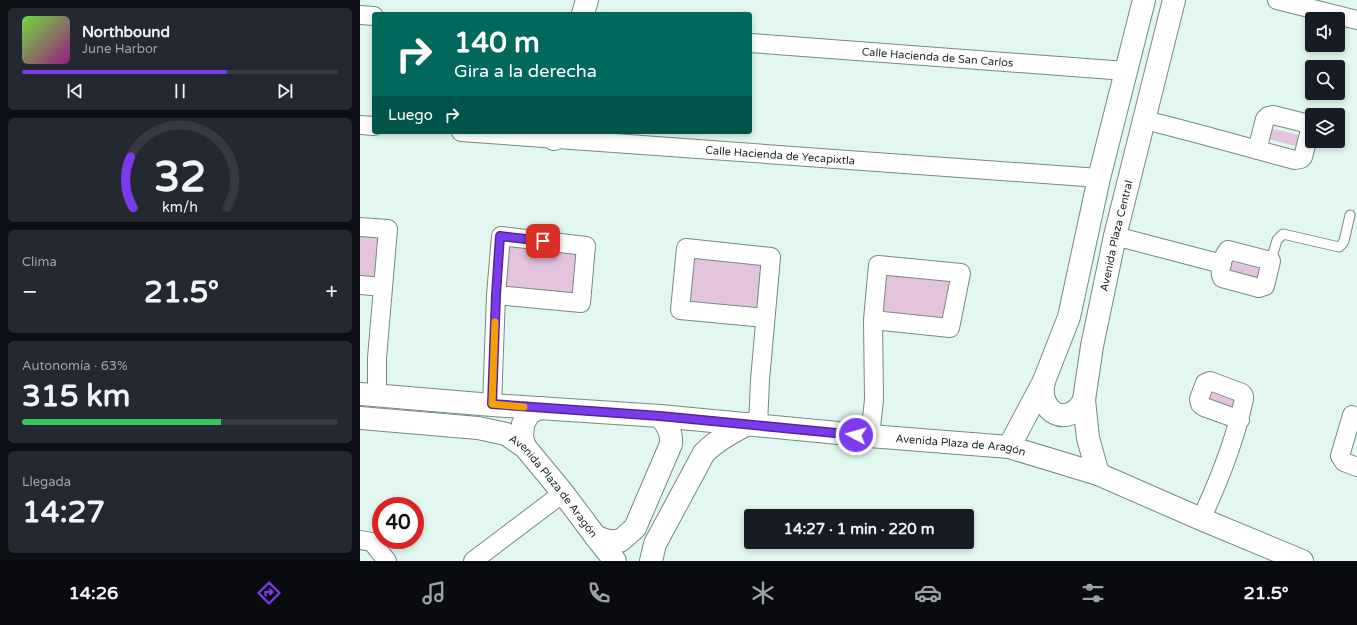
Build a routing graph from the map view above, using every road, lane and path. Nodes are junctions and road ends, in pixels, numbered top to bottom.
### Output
1 (587, 0) edge
2 (1144, 0) edge
3 (1174, 0) edge
4 (1277, 0) edge
5 (584, 12) edge
6 (360, 15) edge
7 (372, 16) edge
8 (1357, 20) edge
9 (752, 43) edge
10 (1126, 71) junction
11 (1144, 120) junction
12 (360, 125) edge
13 (372, 126) edge
14 (523, 134) edge
15 (554, 135) edge
16 (1257, 150) dead end
17 (1100, 178) junction
18 (1350, 216) dead end
19 (360, 227) edge
20 (1124, 238) junction
21 (1271, 261) junction
22 (1222, 264) junction
23 (360, 284) edge
24 (383, 287) junction
25 (496, 295) junction
26 (765, 318) junction
27 (873, 320) junction
28 (1044, 381) junction
29 (368, 394) edge
30 (1084, 400) junction
31 (492, 404) junction
32 (541, 408) junction
33 (1349, 413) edge
34 (660, 416) junction
35 (360, 418) edge
36 (1240, 420) dead end
37 (753, 424) junction
38 (870, 436) junction
39 (525, 447) junction
40 (1009, 447) junction
41 (1357, 467) edge
42 (1098, 474) junction
43 (564, 492) junction
44 (1201, 519) junction
45 (596, 537) junction
46 (360, 540) edge
47 (387, 561) edge
48 (473, 561) edge
49 (615, 561) edge
50 (651, 561) edge
51 (1302, 561) edge

1 - 5 street
2 - 10 street
3 - 11 street, Avenida Plaza Central
4 - 8 street
6 - 7 street
9 - 10 street, Calle Hacienda de San Carlos
10 - 17 street
11 - 16 street
11 - 20 street, Avenida Plaza Central
12 - 13 street
14 - 15 street, Calle Hacienda de Yecapixtla
15 - 17 street, Calle Hacienda de Yecapixtla
17 - 28 street
18 - 21 lane
19 - 24 street
20 - 22 street
20 - 30 street, Avenida Plaza Central
21 - 22 street
21 - 22 street
23 - 24 street
24 - 29 street
25 - 25 street
25 - 31 street
26 - 26 street
26 - 37 street
27 - 27 street
27 - 38 street
28 - 30 street
28 - 40 street
29 - 31 street, Avenida Plaza de Aragón
30 - 42 street, Avenida Plaza Central
31 - 32 street, Avenida Plaza de Aragón
32 - 34 street, Avenida Plaza de Aragón
32 - 39 street
33 - 41 street
34 - 37 street, Avenida Plaza de Aragón
34 - 45 street
35 - 39 street, Avenida Plaza de Aragón
36 - 44 street
37 - 38 street, Avenida Plaza de Aragón
37 - 50 street
38 - 40 street, Avenida Plaza de Aragón
39 - 43 street, Avenida Plaza de Aragón
40 - 42 street, Avenida Plaza de Aragón
42 - 44 street, Avenida Plaza de Aragón
43 - 45 street, Avenida Plaza de Aragón
43 - 48 street
44 - 51 street, Avenida Plaza de Aragón
45 - 49 street, Avenida Plaza de Aragón
46 - 47 street

